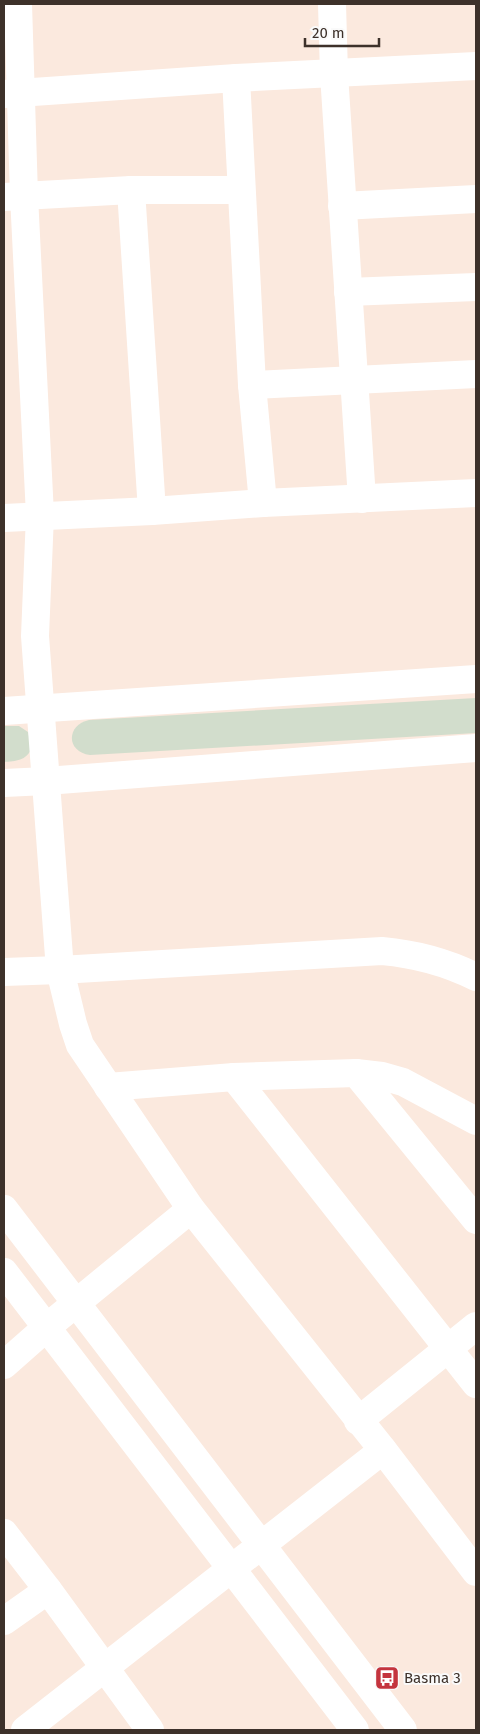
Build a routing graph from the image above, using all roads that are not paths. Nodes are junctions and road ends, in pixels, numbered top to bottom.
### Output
1 (18, 4) edge
2 (332, 4) edge
3 (476, 66) edge
4 (334, 74) junction
5 (236, 78) junction
6 (12, 93) edge
7 (131, 190) junction
8 (241, 190) junction
9 (14, 197) edge
10 (476, 199) edge
11 (342, 206) junction
12 (476, 287) edge
13 (348, 292) junction
14 (476, 374) edge
15 (354, 380) junction
16 (252, 385) junction
17 (476, 493) edge
18 (362, 498) junction
19 (262, 503) junction
20 (152, 511) junction
21 (40, 515) junction
22 (4, 518) edge
23 (476, 679) edge
24 (39, 709) junction
25 (4, 711) edge
26 (476, 748) edge
27 (46, 781) junction
28 (4, 783) edge
29 (60, 970) junction
30 (4, 972) edge
31 (476, 977) edge
32 (356, 1072) junction
33 (234, 1077) junction
34 (108, 1087) junction
35 (476, 1121) edge
36 (4, 1209) edge
37 (191, 1209) junction
38 (476, 1220) edge
39 (4, 1272) edge
40 (77, 1304) junction
41 (476, 1326) edge
42 (47, 1327) junction
43 (449, 1349) junction
44 (4, 1365) edge
45 (476, 1384) edge
46 (358, 1421) junction
47 (383, 1450) junction
48 (4, 1533) edge
49 (260, 1546) junction
50 (231, 1569) junction
51 (476, 1572) edge
52 (48, 1590) junction
53 (4, 1621) edge
54 (104, 1668) junction
55 (25, 1730) edge
56 (150, 1730) edge
57 (355, 1730) edge
58 (403, 1730) edge

1 - 6 street
2 - 4 street
3 - 4 street
4 - 5 street
4 - 11 street
5 - 6 street
5 - 8 street
6 - 9 street
7 - 8 street
7 - 9 street
7 - 20 street
8 - 16 street
9 - 21 street
10 - 11 street
11 - 13 street
12 - 13 street
13 - 15 street
14 - 15 street
15 - 16 street
15 - 18 street
16 - 19 street
17 - 18 street
18 - 19 street
19 - 20 street
20 - 21 street
21 - 22 street
21 - 24 street
23 - 24 street
24 - 25 street
24 - 27 street
26 - 27 street
27 - 28 street
27 - 29 street
29 - 30 street
29 - 31 street
29 - 34 street
32 - 33 street
32 - 35 street
32 - 38 street
33 - 34 street
33 - 43 street
34 - 37 street
36 - 40 street
37 - 40 street
37 - 46 street
39 - 42 street
40 - 42 street
40 - 49 street
41 - 43 street
42 - 44 street
42 - 50 street
43 - 45 street
43 - 46 street
46 - 47 street
47 - 49 street
47 - 51 street
48 - 52 street
49 - 50 street
49 - 58 street
50 - 54 street
50 - 57 street
52 - 53 street
52 - 54 street
54 - 55 street
54 - 56 street

